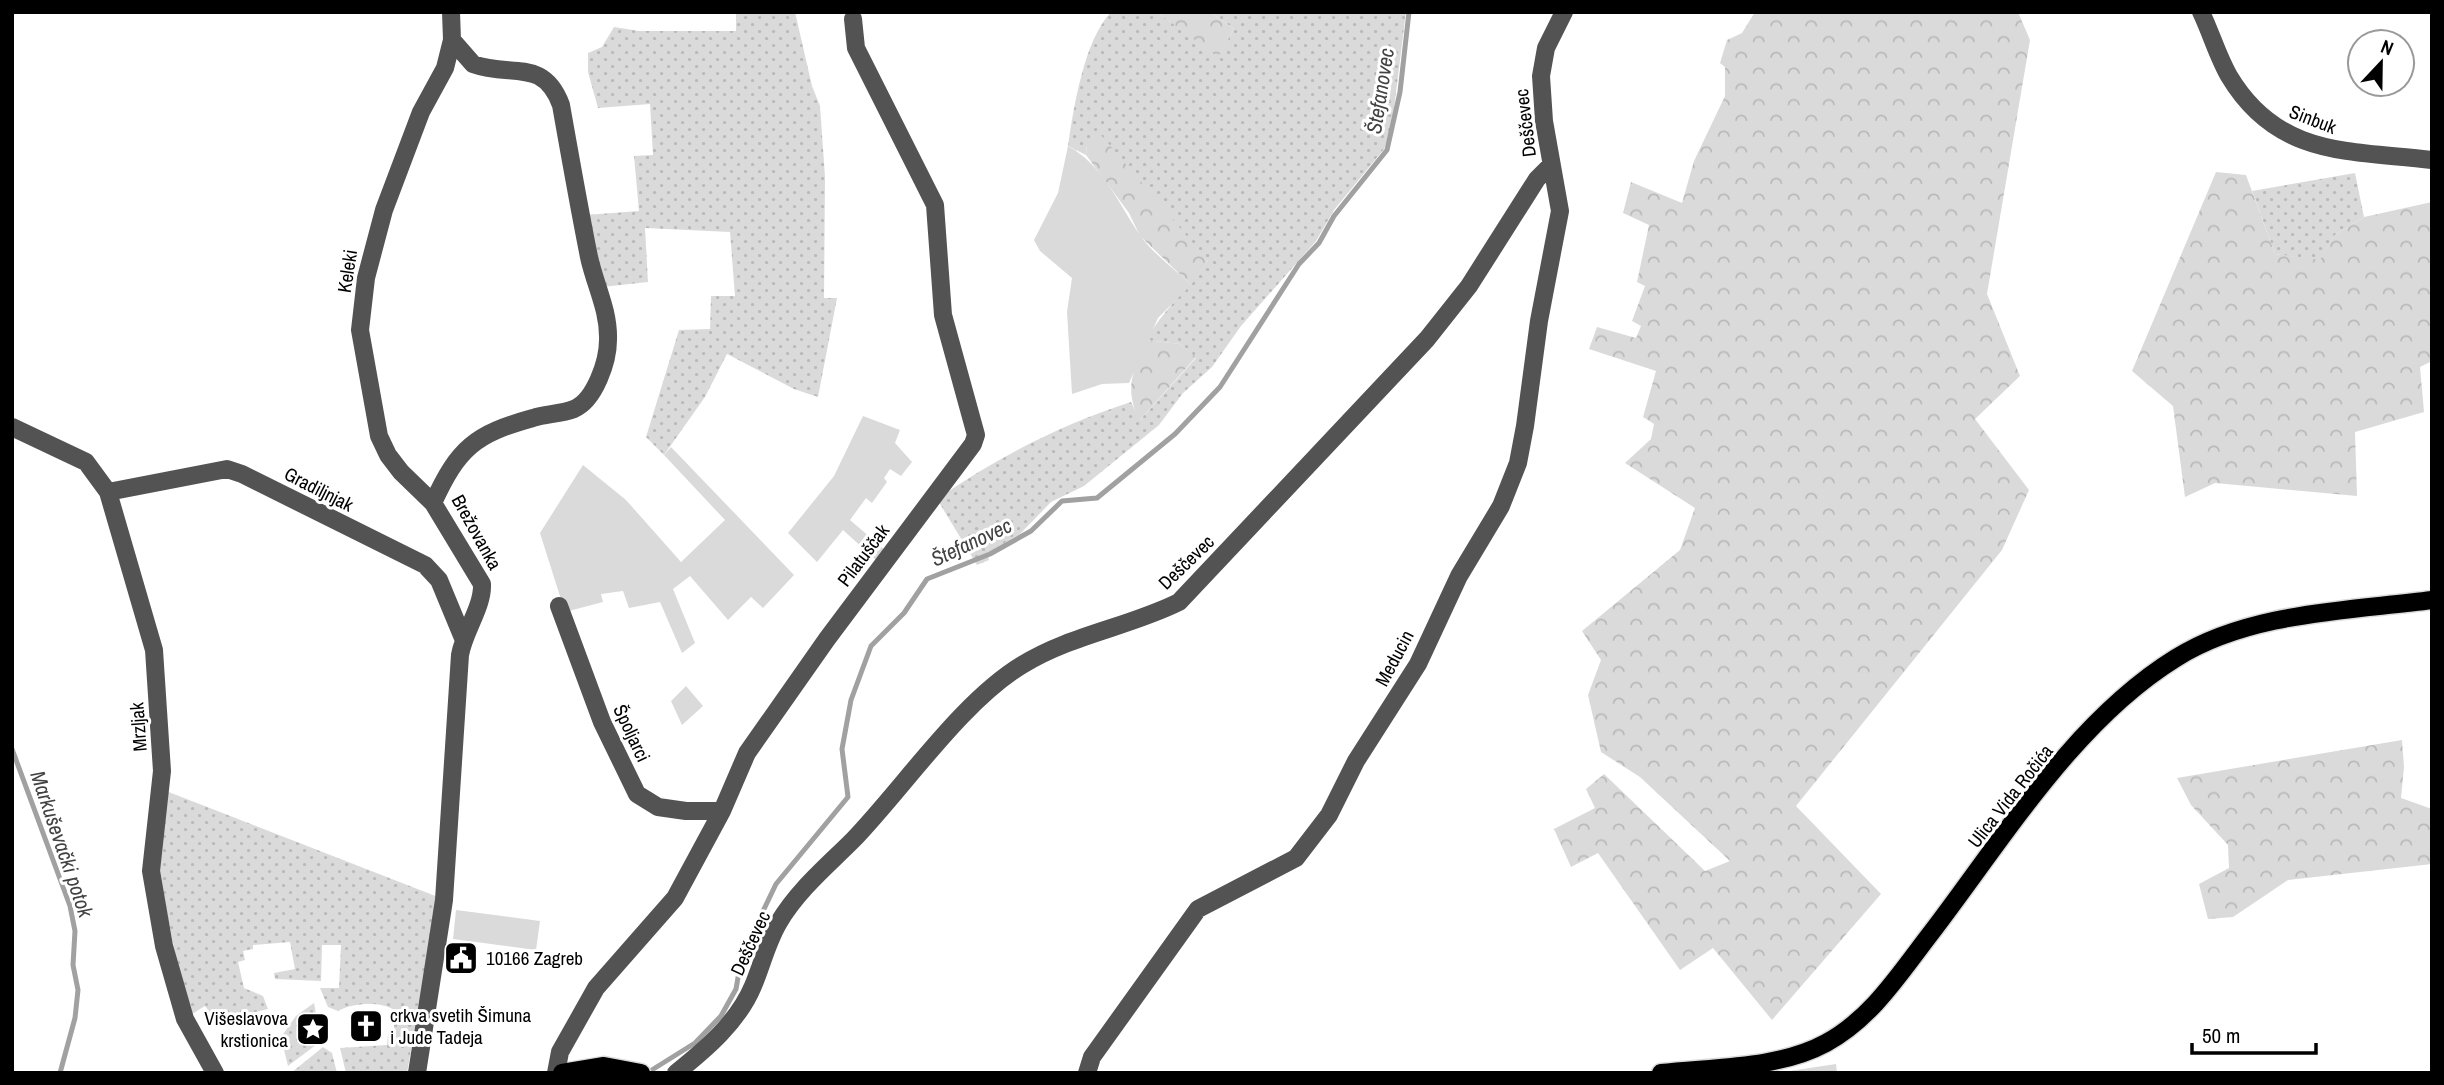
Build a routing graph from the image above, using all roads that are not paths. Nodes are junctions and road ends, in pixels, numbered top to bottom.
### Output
1 (451, 12) edge
2 (1563, 12) edge
3 (2201, 12) edge
4 (853, 19) dead end
5 (452, 40) junction
6 (2432, 160) edge
7 (1551, 165) junction
8 (12, 427) edge
9 (108, 492) junction
10 (433, 503) junction
11 (2432, 600) edge
12 (559, 606) dead end
13 (463, 638) junction
14 (723, 811) junction
15 (639, 1071) edge
16 (215, 1073) edge
17 (417, 1073) edge
18 (556, 1073) edge
19 (562, 1073) edge
20 (676, 1073) edge
21 (1087, 1073) edge
22 (1661, 1073) edge

1 - 5 street
2 - 7 street, Deščevec
3 - 6 street, Sinbuk
4 - 14 street, Pilatuščak
5 - 10 street, Keleki
5 - 10 street, Brežovanka
7 - 20 street, Deščevec
7 - 21 street, Meducin
8 - 9 street, Mrzljak
9 - 13 street, Gradiljnjak
9 - 16 street, Mrzljak
10 - 13 street, Brežovanka
11 - 22 main road, Ulica Vida Ročića
12 - 14 street, Špoljarci
13 - 17 street, Brežovanka
14 - 18 street, Pilatuščak
15 - 19 main road

